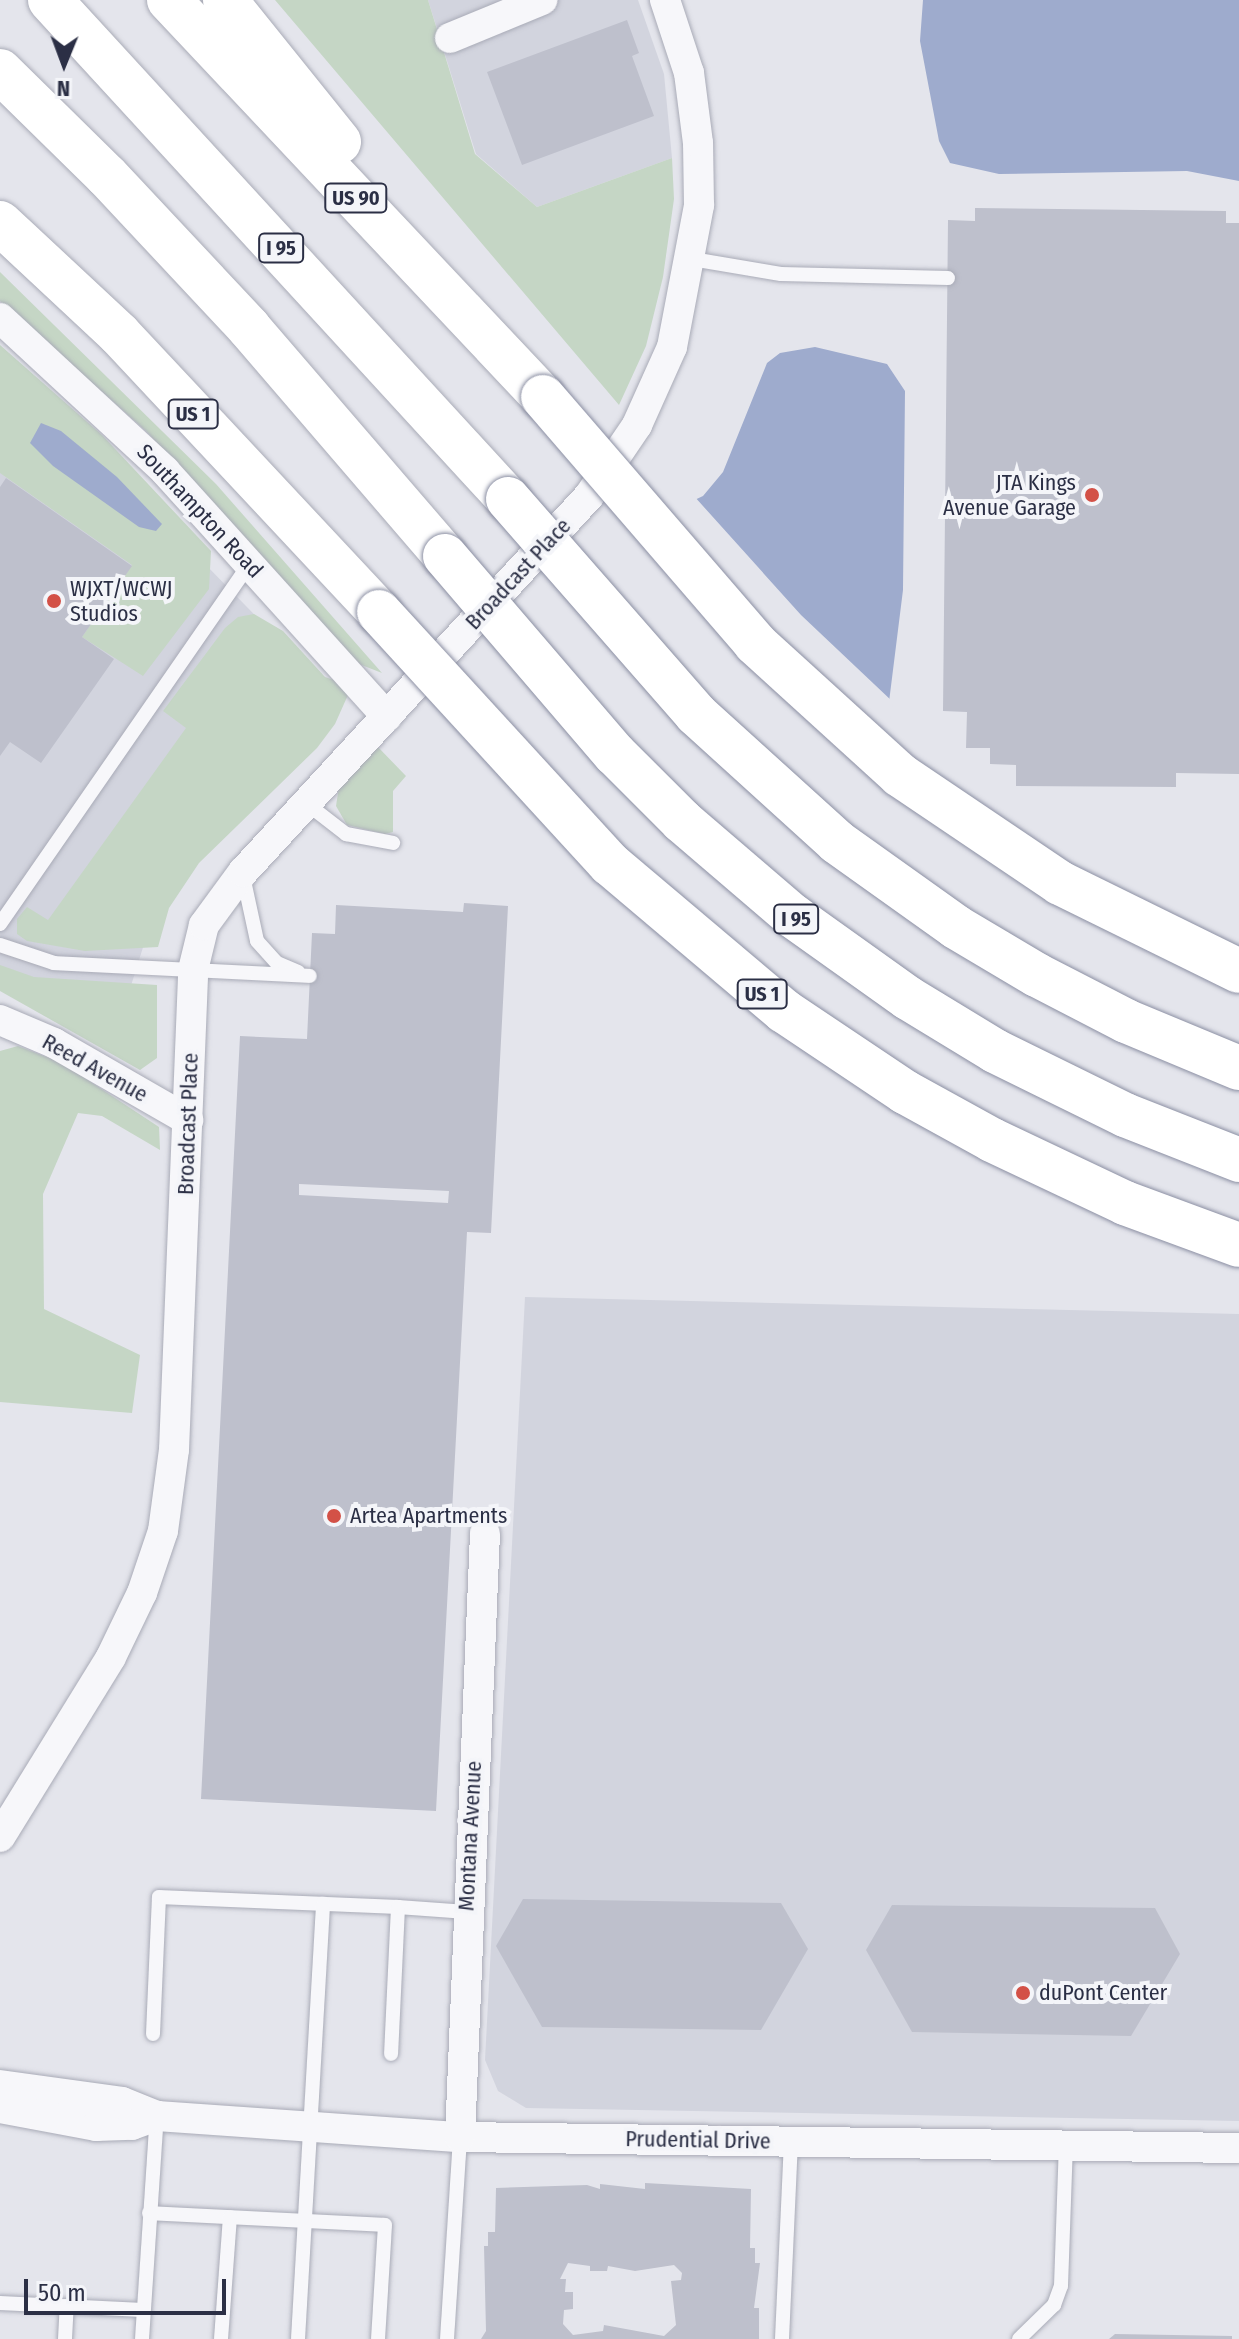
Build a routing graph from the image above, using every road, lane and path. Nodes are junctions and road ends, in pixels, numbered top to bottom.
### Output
1 (50, 0) edge
2 (169, 0) edge
3 (225, 0) edge
4 (665, 0) edge
5 (529, 2) edge
6 (450, 38) dead end
7 (0, 71) edge
8 (0, 223) edge
9 (692, 259) junction
10 (948, 278) dead end
11 (0, 318) edge
12 (543, 397) junction
13 (249, 564) junction
14 (387, 717) junction
15 (306, 803) junction
16 (393, 843) dead end
17 (243, 872) junction
18 (0, 924) edge
19 (0, 945) edge
20 (193, 970) junction
21 (1239, 971) edge
22 (0, 1020) edge
23 (1239, 1068) edge
24 (188, 1120) junction
25 (1239, 1160) edge
26 (1239, 1245) edge
27 (485, 1534) dead end
28 (0, 1837) edge
29 (323, 1904) junction
30 (398, 1907) junction
31 (467, 1912) junction
32 (153, 2034) dead end
33 (391, 2054) dead end
34 (0, 2085) edge
35 (0, 2108) edge
36 (157, 2116) junction
37 (311, 2127) junction
38 (460, 2137) junction
39 (791, 2142) junction
40 (1066, 2146) junction
41 (1239, 2148) edge
42 (149, 2213) junction
43 (230, 2217) junction
44 (306, 2220) junction
45 (0, 2303) edge
46 (67, 2306) junction
47 (143, 2310) junction
48 (65, 2339) edge
49 (142, 2339) edge
50 (221, 2339) edge
51 (298, 2339) edge
52 (378, 2339) edge
53 (447, 2339) edge
54 (782, 2339) edge
55 (1019, 2339) edge

1 - 23 highway, I 95, bridge
2 - 12 highway, US 90
3 - 12 highway
4 - 9 street
5 - 6 street
7 - 25 highway, I 95, bridge
8 - 26 highway, US 1, bridge
9 - 10 lane
9 - 14 street, Broadcast Place
11 - 13 street, Southampton Road
12 - 21 highway, bridge
13 - 14 street, Southampton Road
13 - 18 lane
14 - 15 street, Broadcast Place
15 - 16 lane
15 - 17 street, Broadcast Place
17 - 20 street, Broadcast Place
17 - 20 lane
19 - 20 lane
20 - 24 street, Broadcast Place
22 - 24 street, Reed Avenue
24 - 28 street, Broadcast Place
27 - 31 street, Montana Avenue
29 - 30 lane
29 - 32 lane
29 - 37 lane
30 - 31 lane
30 - 33 lane
31 - 38 street, Montana Avenue
34 - 36 street, Prudential Drive
35 - 36 street, Prudential Drive
36 - 37 street, Prudential Drive
36 - 42 lane
37 - 38 street, Prudential Drive
37 - 44 lane
38 - 39 street, Prudential Drive
38 - 53 lane
39 - 40 street, Prudential Drive
39 - 54 lane
40 - 41 street, Prudential Drive
40 - 55 lane
42 - 43 lane
42 - 47 lane
43 - 44 lane
43 - 50 lane
44 - 51 lane
44 - 52 lane
45 - 46 lane
46 - 47 lane
46 - 48 lane
47 - 49 lane

